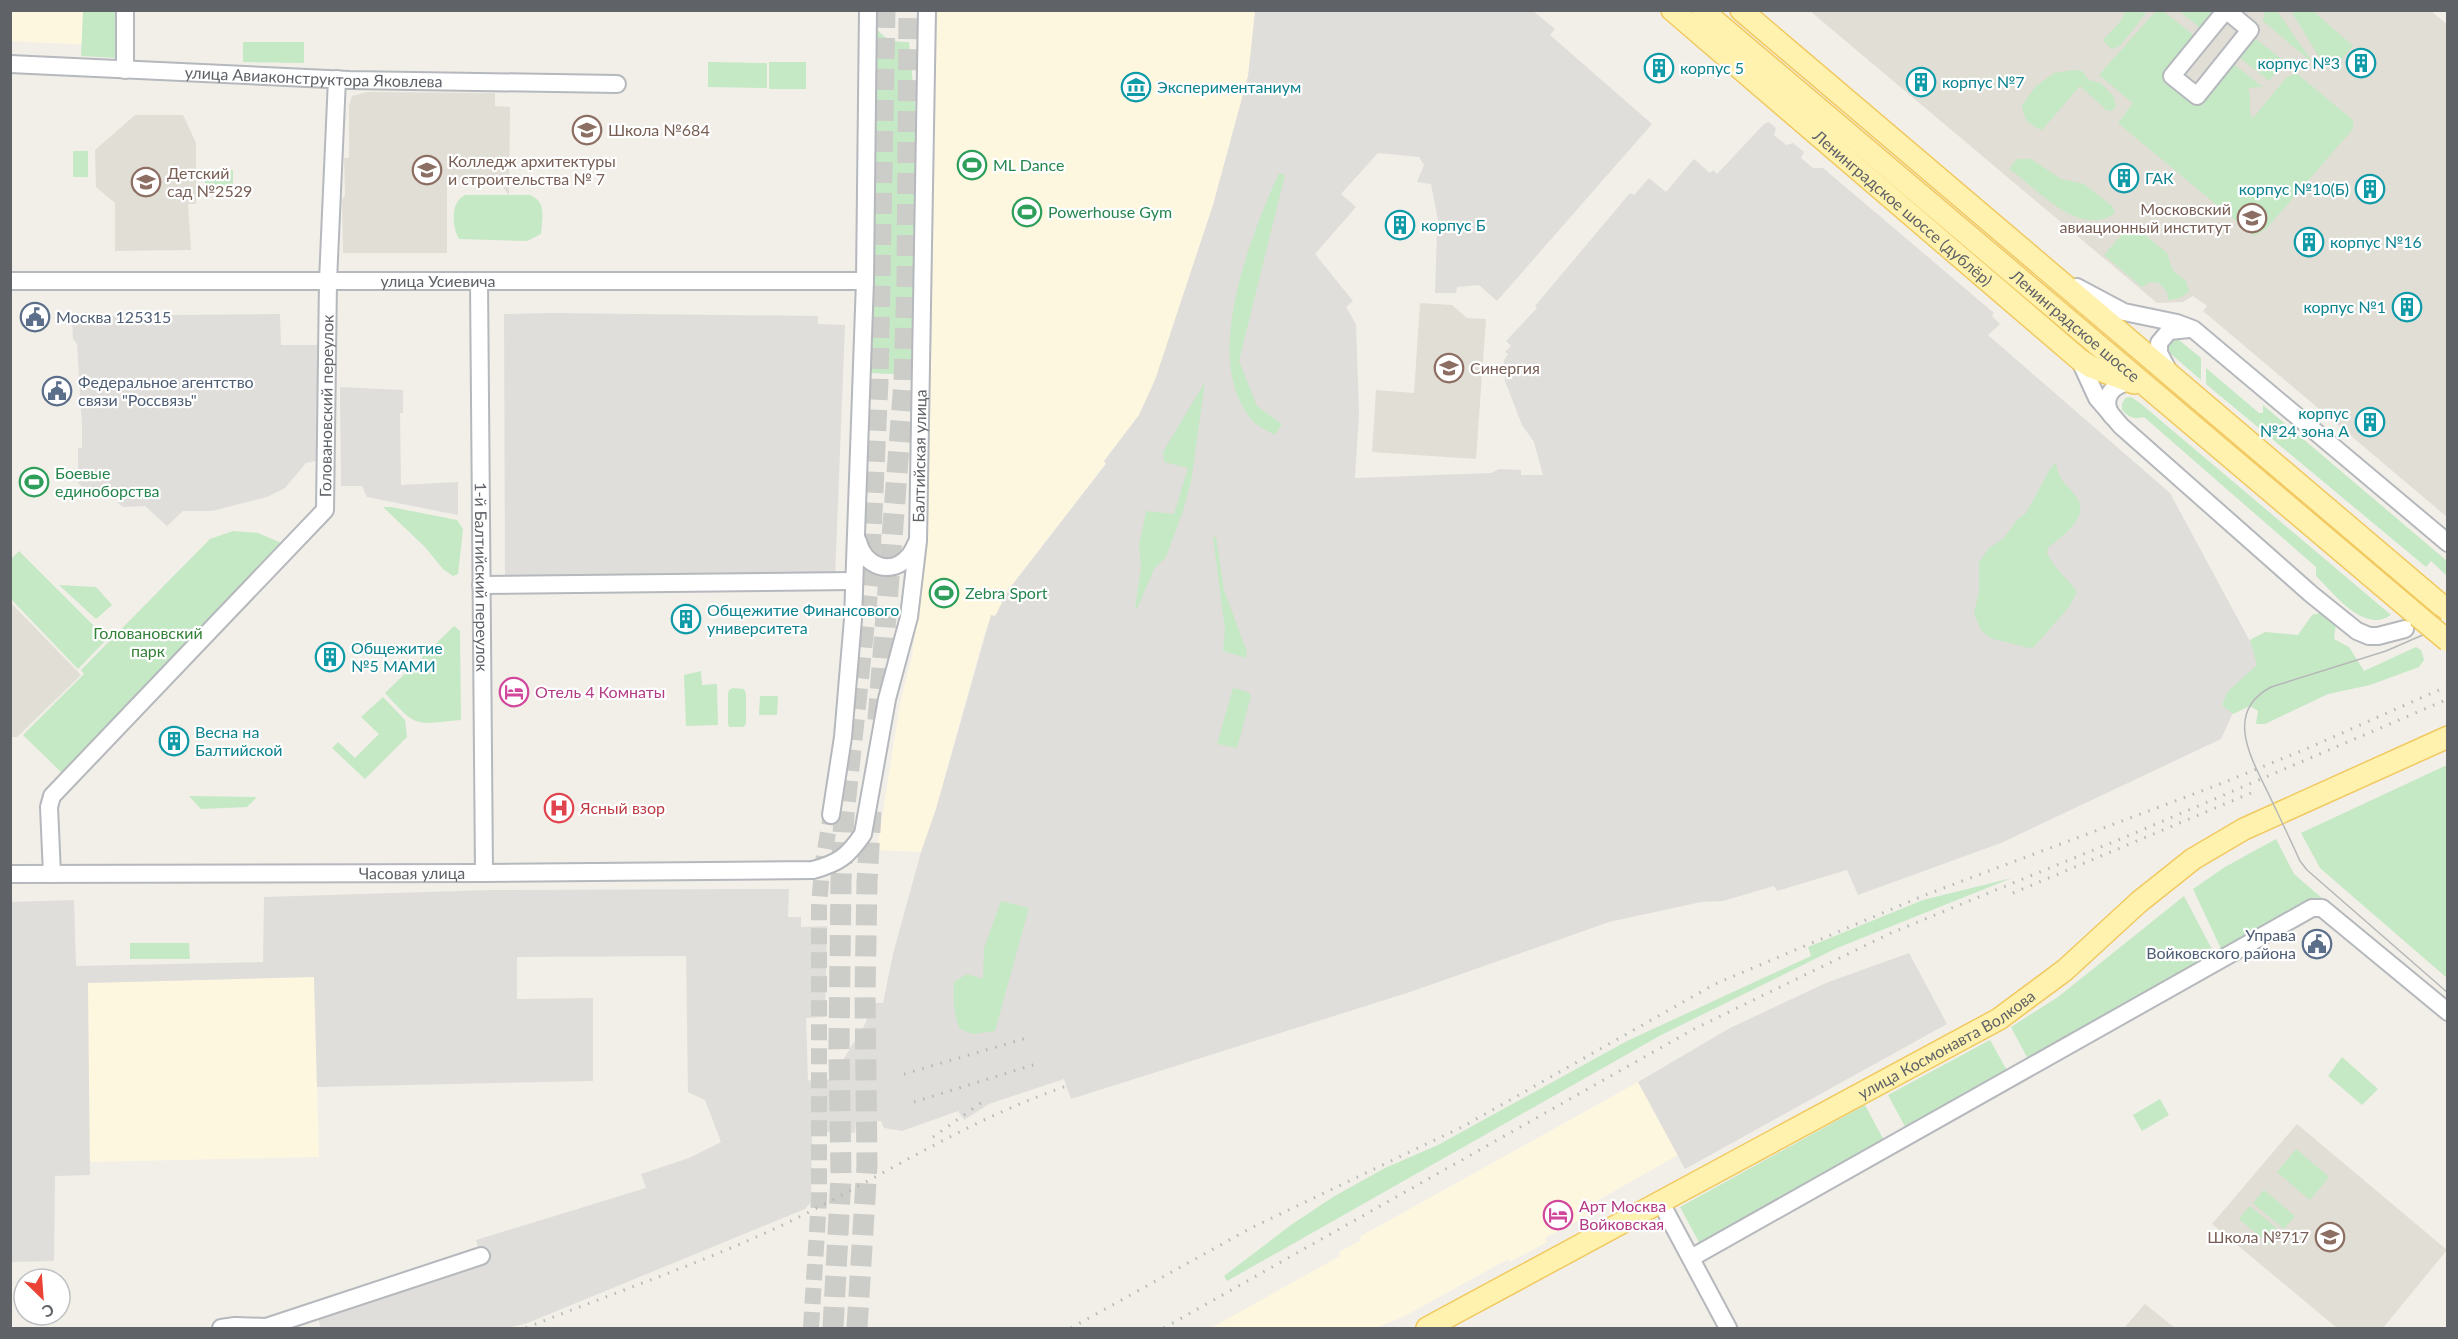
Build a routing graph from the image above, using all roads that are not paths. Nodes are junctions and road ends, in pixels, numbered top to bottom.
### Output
1 (125, 10) edge
2 (868, 10) edge
3 (927, 10) edge
4 (1671, 10) edge
5 (1702, 10) edge
6 (1741, 10) edge
7 (2226, 10) edge
8 (10, 64) edge
9 (125, 70) junction
10 (338, 79) junction
11 (617, 84) dead end
12 (2043, 267) junction
13 (10, 281) edge
14 (328, 281) junction
15 (479, 281) junction
16 (866, 281) junction
17 (2193, 329) junction
18 (2079, 359) junction
19 (2172, 377) junction
20 (2139, 385) junction
21 (2115, 420) junction
22 (856, 533) junction
23 (918, 541) junction
24 (2448, 543) edge
25 (854, 581) junction
26 (482, 585) junction
27 (2444, 607) edge
28 (2412, 623) junction
29 (2448, 641) edge
30 (2448, 737) edge
31 (831, 815) tunnel mouth
32 (813, 870) joint
33 (484, 873) junction
34 (10, 874) edge
35 (52, 874) junction
36 (2448, 1012) edge
37 (1659, 1201) junction
38 (481, 1256) dead end
39 (1691, 1258) junction
40 (221, 1329) edge
41 (1427, 1329) edge
42 (1728, 1329) edge

1 - 9 street
2 - 16 street
3 - 23 street, Балтийская улица
4 - 18 main road, Ленинградское шоссе (дублёр)
5 - 20 main road, Ленинградское шоссе
6 - 12 main road, Ленинградское шоссе
7 - 7 street
8 - 9 street, улица Авиаконструктора Яковлева
9 - 10 street, улица Авиаконструктора Яковлева
10 - 11 street, улица Авиаконструктора Яковлева
10 - 14 street, Головановский переулок
12 - 17 street
12 - 19 main road, Ленинградское шоссе
13 - 14 street, улица Усиевича
14 - 15 street, улица Усиевича
14 - 35 street, Головановский переулок
15 - 16 street, улица Усиевича
15 - 26 street, 1-й Балтийский переулок
16 - 22 street
17 - 19 street
17 - 24 street
18 - 20 main road, Ленинградское шоссе (дублёр)
18 - 21 street
19 - 27 main road, Ленинградское шоссе
20 - 21 street
20 - 28 main road, Ленинградское шоссе
21 - 28 street
22 - 23 street
22 - 25 street
23 - 32 street, Балтийская улица
25 - 26 street
25 - 31 street
26 - 33 street, 1-й Балтийский переулок
28 - 29 main road, Ленинградское шоссе, bridge
30 - 37 main road, улица Космонавта Волкова
32 - 33 street, Часовая улица
33 - 35 street, Часовая улица
34 - 35 street, Часовая улица
36 - 39 street
37 - 39 street
37 - 41 main road, улица Космонавта Волкова
38 - 40 street
39 - 42 street

